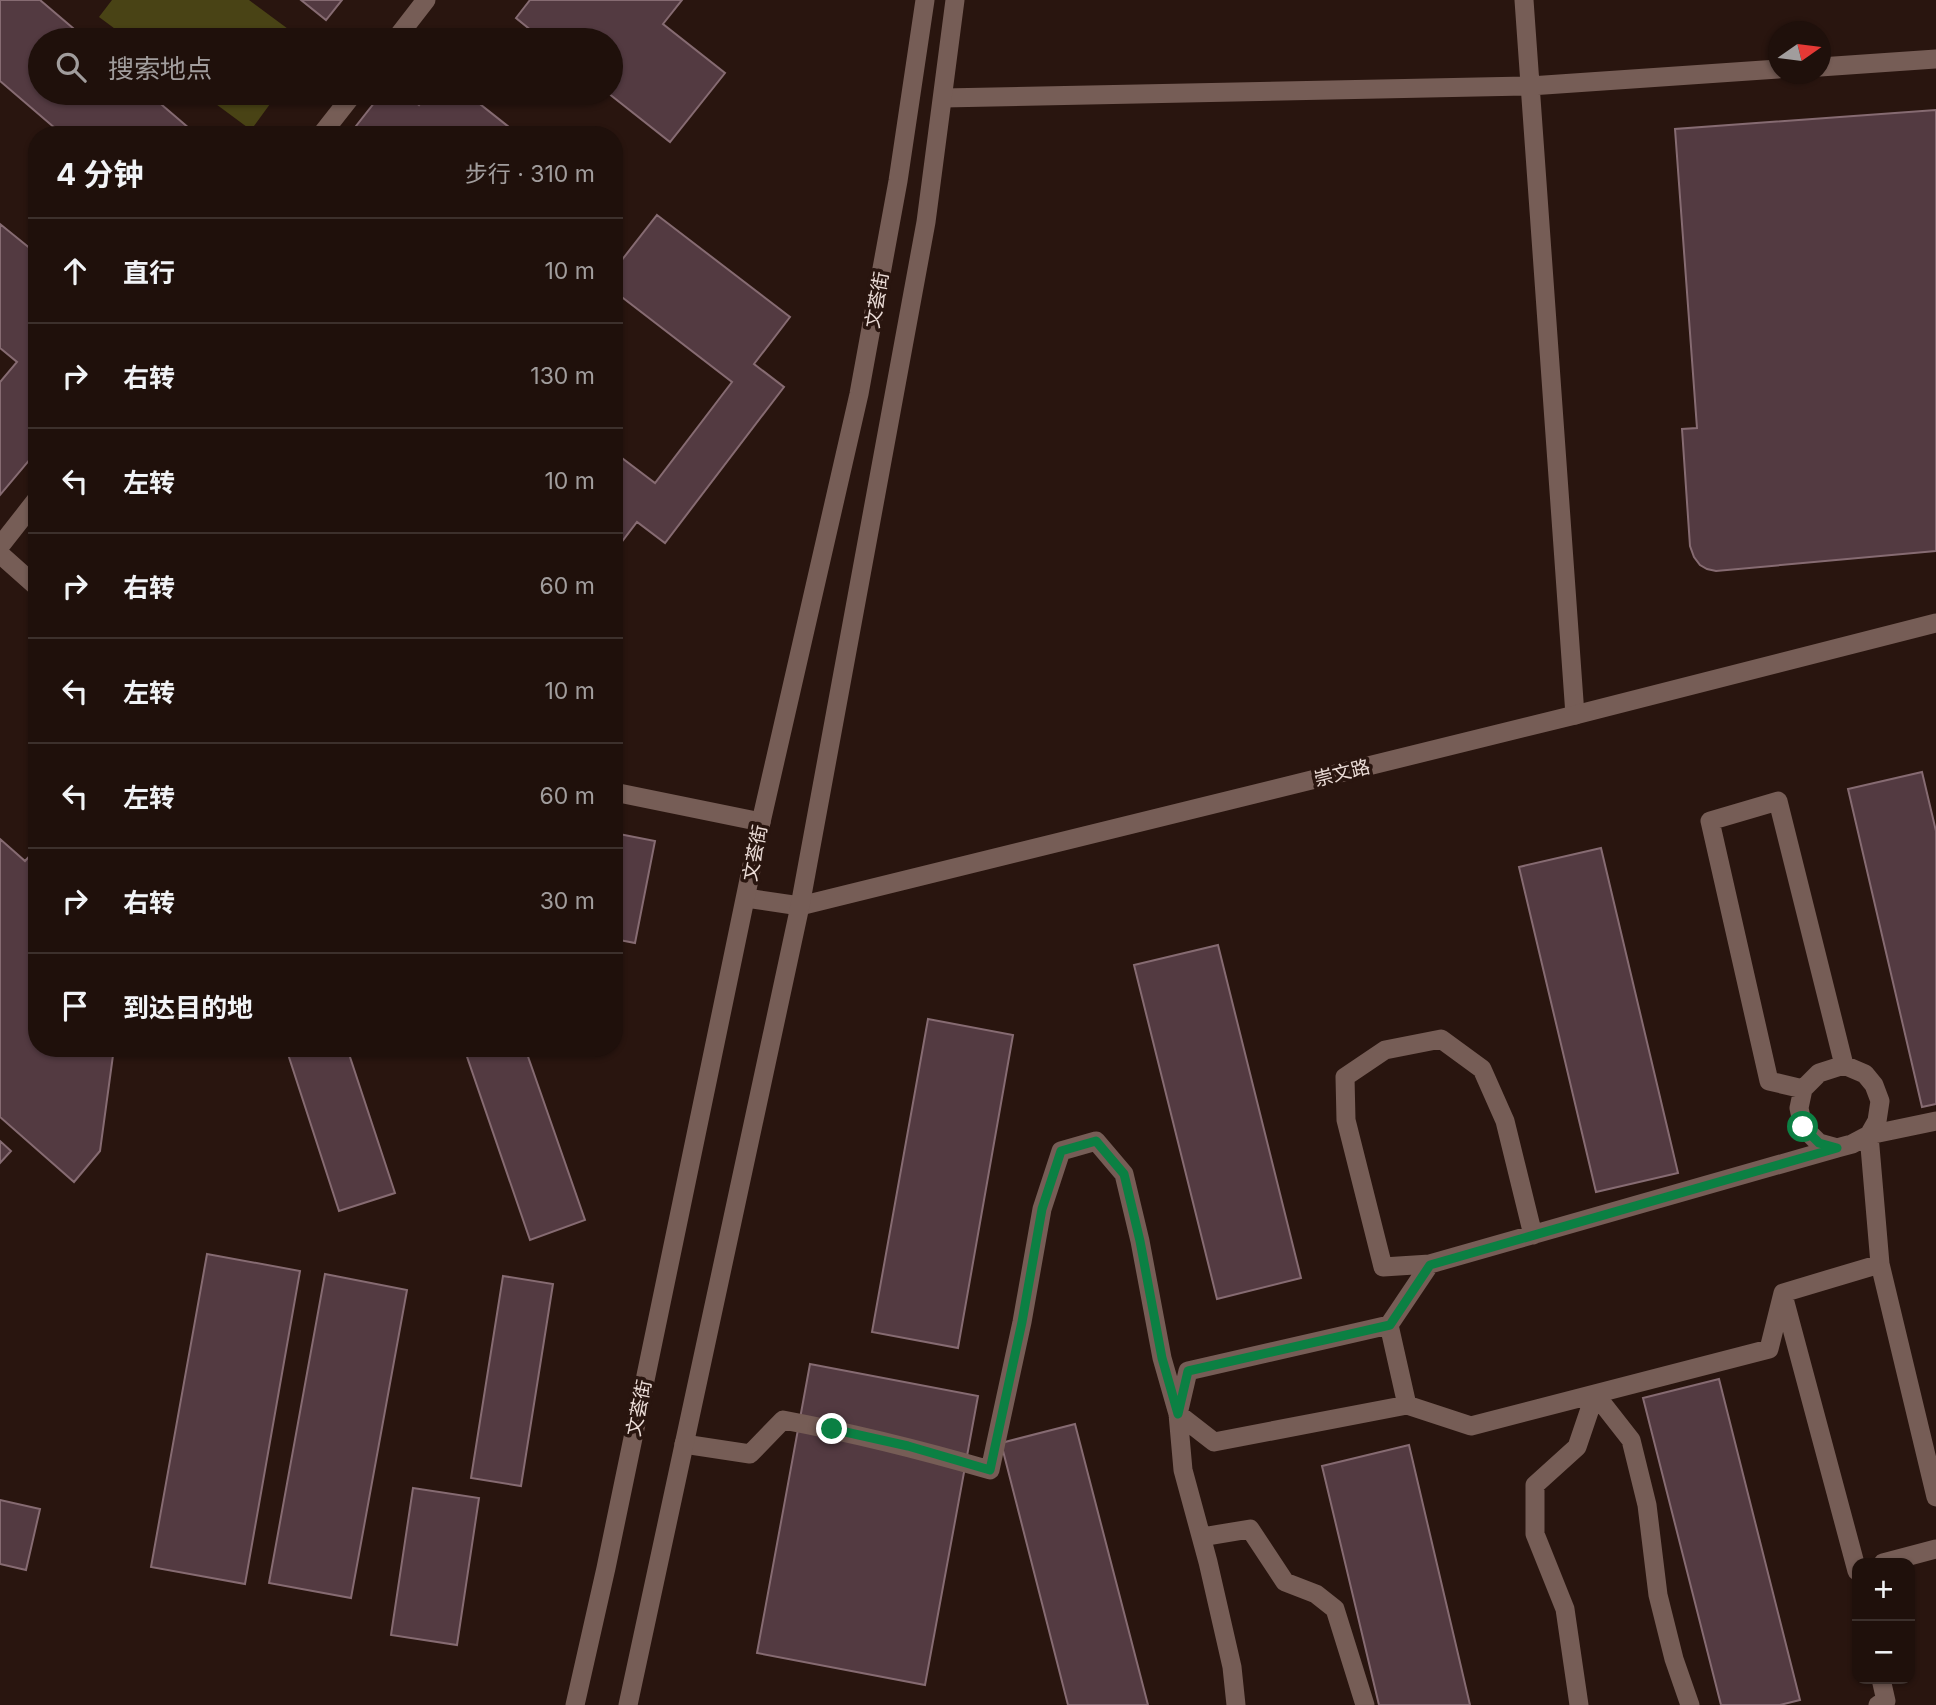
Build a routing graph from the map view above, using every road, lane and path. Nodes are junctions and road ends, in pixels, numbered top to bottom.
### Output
1 (426, 0) edge
2 (925, 0) edge
3 (955, 0) edge
4 (1524, 0) edge
5 (404, 28) edge
6 (1936, 59) edge
7 (1831, 66) edge
8 (1768, 70) edge
9 (1530, 86) junction
10 (943, 98) junction
11 (345, 105) edge
12 (328, 126) edge
13 (28, 510) edge
14 (0, 546) edge
15 (0, 554) edge
16 (28, 579) edge
17 (1936, 623) edge
18 (1576, 715) junction
19 (623, 794) edge
20 (761, 822) junction
21 (746, 898) junction
22 (800, 906) junction
23 (1844, 1065) junction
24 (1803, 1089) junction
25 (1936, 1121) edge
26 (1869, 1135) junction
27 (1837, 1148) junction
28 (1533, 1235) junction
29 (1880, 1264) junction
30 (1430, 1265) junction
31 (1783, 1293) junction
32 (1390, 1325) junction
33 (1595, 1394) junction
34 (1407, 1405) junction
35 (1178, 1414) junction
36 (684, 1444) junction
37 (1936, 1497) edge
38 (1202, 1537) junction
39 (1936, 1549) edge
40 (1854, 1558) edge
41 (1902, 1558) edge
42 (1882, 1684) edge
43 (575, 1705) edge
44 (628, 1705) edge
45 (1236, 1705) edge
46 (1365, 1705) edge
47 (1579, 1705) edge
48 (1690, 1705) edge
49 (1878, 1705) edge

1 - 5 street
2 - 20 street, 文荟街
3 - 10 street, 文荟街
4 - 9 street
6 - 7 street
8 - 9 street
9 - 10 street
9 - 18 street
10 - 22 street, 文荟街
11 - 12 street
13 - 14 street
15 - 16 street
17 - 18 street, 崇文路
18 - 22 street, 崇文路
19 - 20 street
20 - 21 street, 文荟街
21 - 22 street, 崇文路
21 - 43 street, 文荟街
22 - 36 street, 文荟街
23 - 24 street
23 - 24 street
23 - 26 street
24 - 27 street
25 - 26 street
26 - 27 street
26 - 29 street
27 - 28 street
28 - 30 street
28 - 30 street
29 - 31 street
29 - 37 street
30 - 32 street
31 - 33 street
31 - 40 street
32 - 34 street
32 - 35 street
33 - 34 street
33 - 47 street
33 - 48 street
34 - 35 street
35 - 36 street
35 - 38 street
36 - 44 street, 文荟街
38 - 45 street
38 - 46 street
39 - 41 street
42 - 49 street

